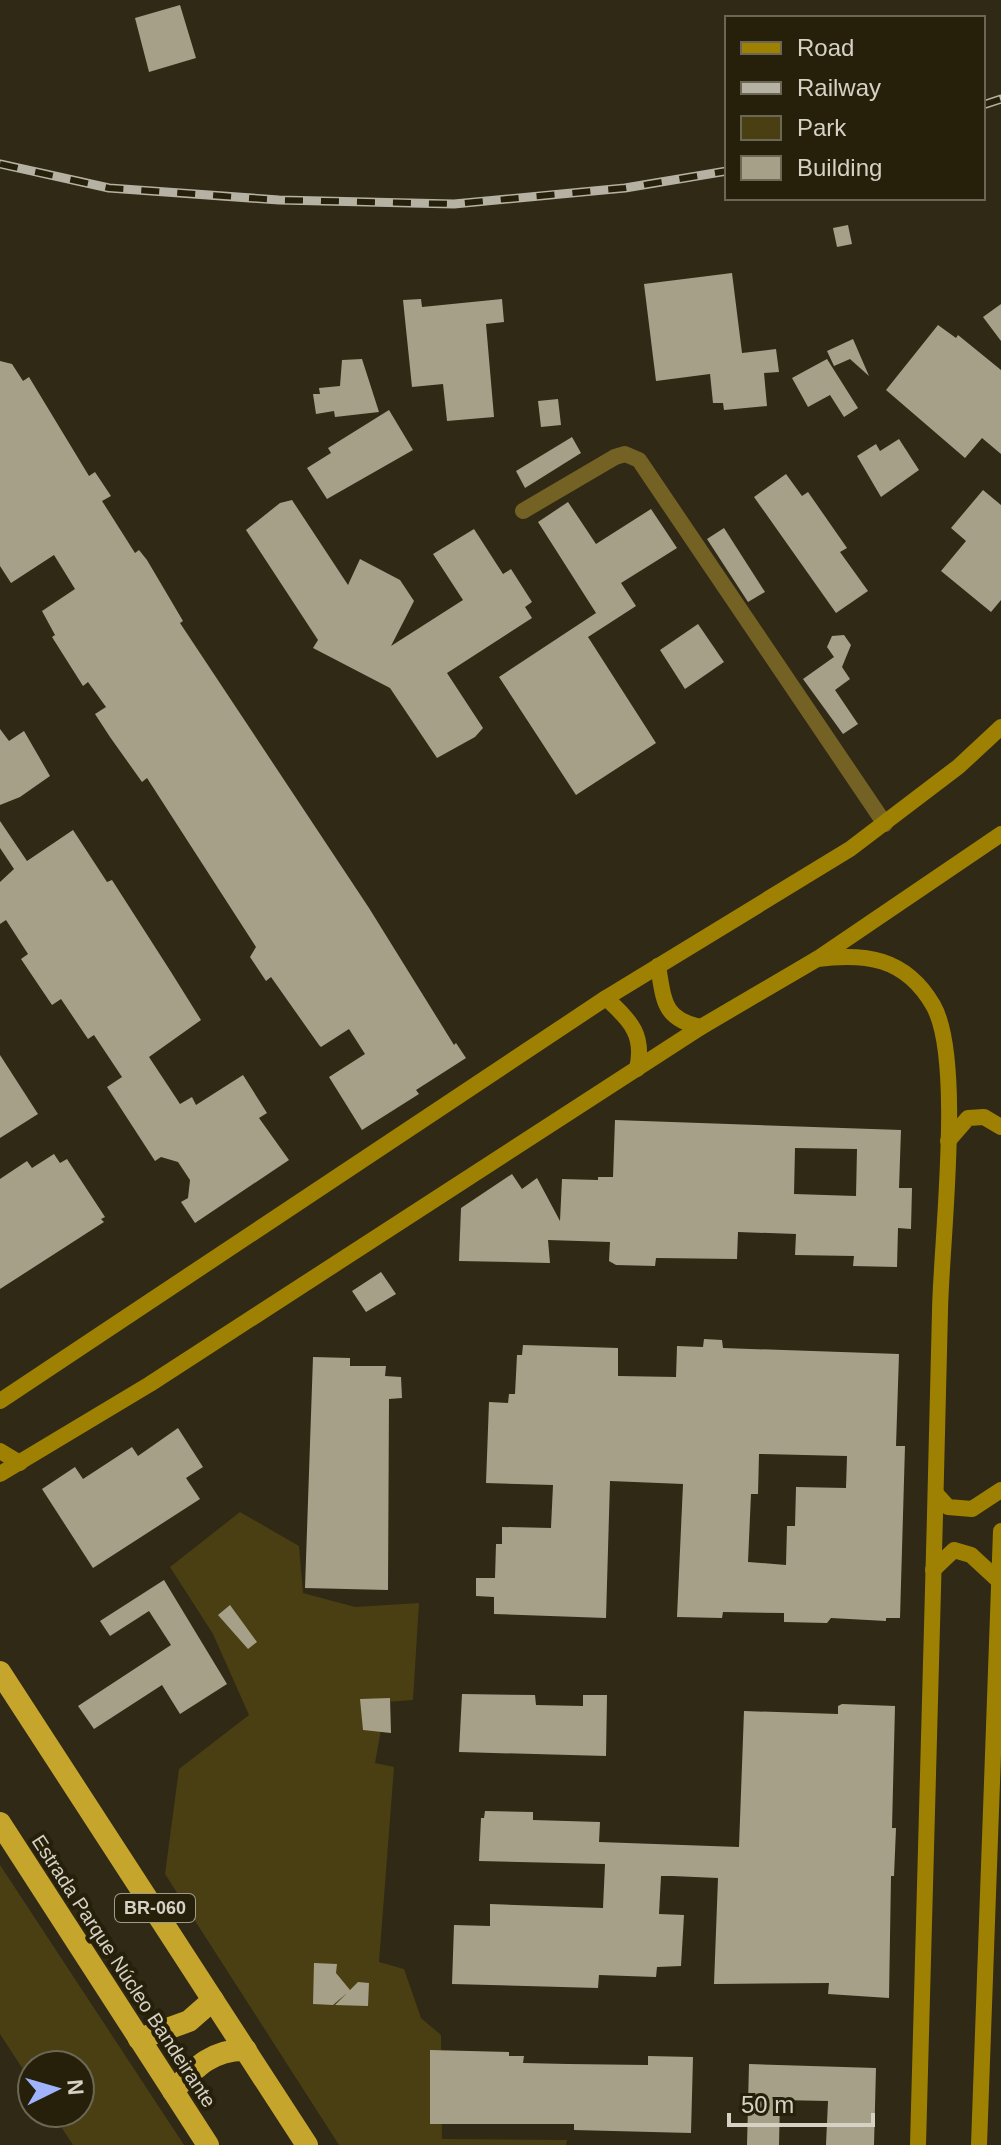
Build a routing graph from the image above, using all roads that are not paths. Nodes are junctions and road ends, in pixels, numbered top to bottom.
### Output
1 (523, 511) dead end
2 (1001, 727) edge
3 (885, 824) junction
4 (1001, 834) edge
5 (817, 959) junction
6 (658, 966) junction
7 (606, 998) junction
8 (701, 1027) junction
9 (637, 1069) junction
10 (1001, 1127) edge
11 (948, 1141) junction
12 (0, 1401) edge
13 (0, 1451) edge
14 (20, 1463) junction
15 (0, 1474) edge
16 (1001, 1490) edge
17 (937, 1495) junction
18 (1001, 1531) edge
19 (933, 1570) junction
20 (997, 1579) junction
21 (0, 1672) edge
22 (0, 1823) edge
23 (213, 2000) junction
24 (139, 2039) junction
25 (246, 2050) junction
26 (173, 2091) junction
27 (208, 2145) edge
28 (307, 2145) edge
29 (918, 2145) edge
30 (979, 2145) edge

1 - 3 street
2 - 3 main road
3 - 6 main road
4 - 5 main road
5 - 8 main road
5 - 11 main road
6 - 7 main road
6 - 8 main road
7 - 9 main road
7 - 12 main road
8 - 9 main road
9 - 14 main road
10 - 11 main road
11 - 17 main road
13 - 14 main road
14 - 15 main road
16 - 17 main road
17 - 19 main road
18 - 20 main road
19 - 20 main road
19 - 29 main road
20 - 30 main road
21 - 23 highway, BR-060
22 - 24 highway, Estrada Parque Núcleo Bandeirante
23 - 24 highway
23 - 25 highway, BR-060
24 - 26 highway, Estrada Parque Núcleo Bandeirante
25 - 26 highway
25 - 28 highway, BR-060
26 - 27 highway, Estrada Parque Núcleo Bandeirante

